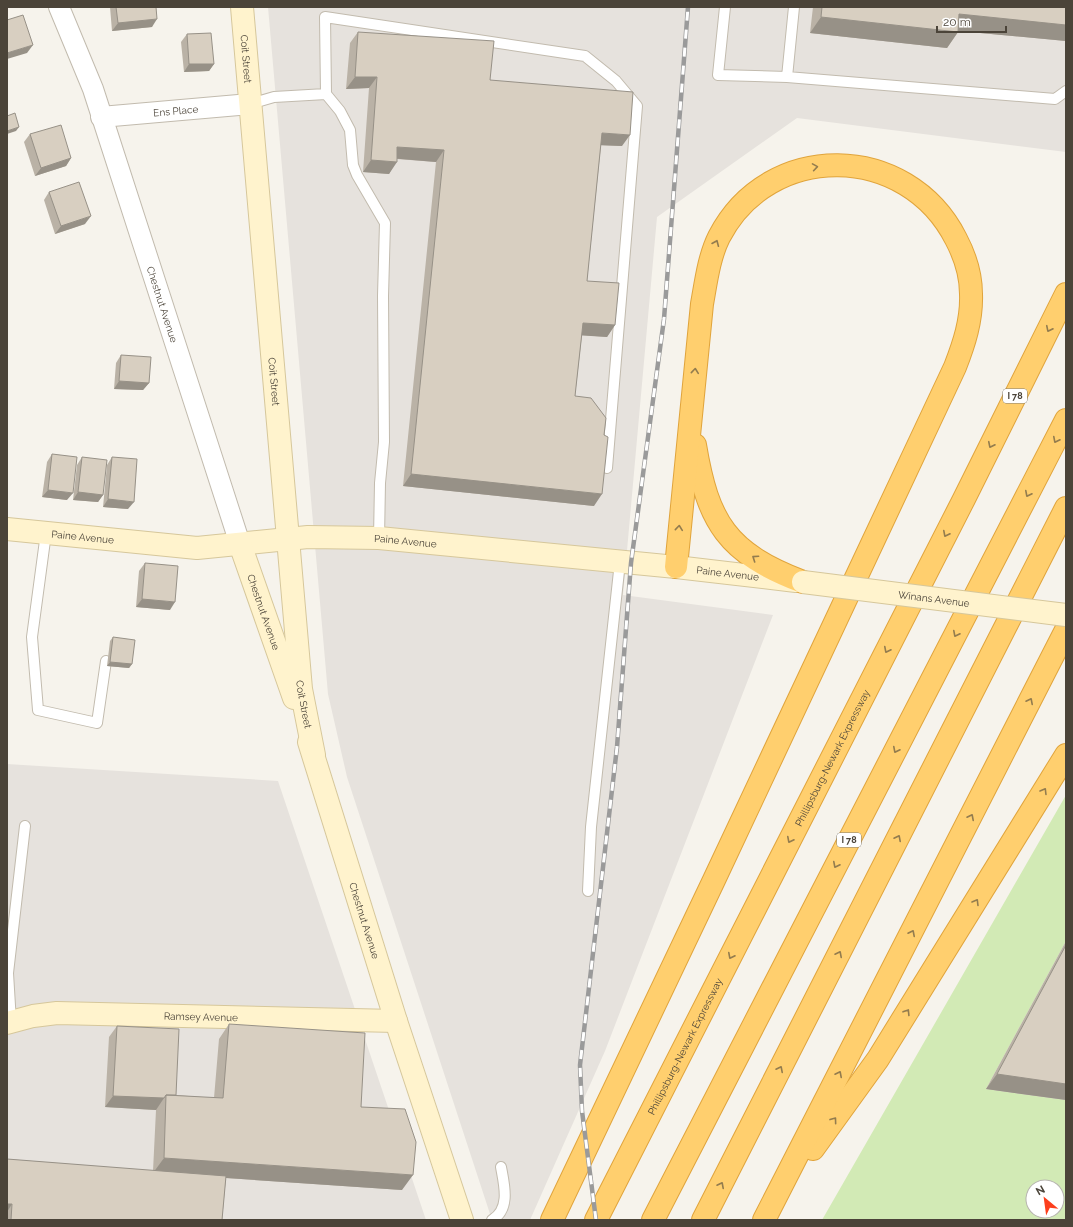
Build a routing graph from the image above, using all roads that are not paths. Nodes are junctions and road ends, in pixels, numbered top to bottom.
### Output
1 (59, 7) edge
2 (242, 7) edge
3 (725, 7) edge
4 (794, 7) edge
5 (787, 77) junction
6 (1066, 91) edge
7 (326, 94) junction
8 (250, 104) junction
9 (101, 117) junction
10 (1066, 294) edge
11 (692, 399) junction
12 (1066, 420) edge
13 (607, 468) edge
14 (1066, 508) edge
15 (7, 529) edge
16 (46, 533) junction
17 (289, 538) junction
18 (379, 538) junction
19 (240, 544) junction
20 (620, 562) junction
21 (676, 567) junction
22 (802, 582) junction
23 (1066, 615) edge
24 (1066, 630) edge
25 (106, 661) dead end
26 (1066, 754) edge
27 (314, 755) junction
28 (25, 826) dead end
29 (588, 891) dead end
30 (396, 1021) junction
31 (9, 1023) edge
32 (501, 1167) dead end
33 (767, 1214) edge
34 (462, 1220) edge
35 (492, 1220) edge
36 (552, 1220) edge
37 (596, 1220) edge
38 (653, 1220) edge
39 (703, 1220) edge

1 - 9 street, Chestnut Avenue
2 - 8 main road, Coit Street
3 - 5 lane
4 - 5 lane
5 - 6 lane
7 - 8 lane
7 - 13 lane
7 - 18 lane
8 - 9 street, Ens Place
8 - 17 main road, Coit Street
9 - 19 street, Chestnut Avenue
10 -> 37 highway, Phillipsburg-Newark Expressway / I 78
21 -> 11 highway
22 -> 11 highway
11 -> 36 highway
12 -> 38 highway, I 78
39 -> 14 highway
15 - 16 main road, Paine Avenue
16 - 19 main road, Paine Avenue
16 - 25 lane
17 - 18 main road, Paine Avenue
17 - 19 main road, Paine Avenue
17 - 27 main road, Coit Street
18 - 20 main road, Paine Avenue
19 - 27 main road, Chestnut Avenue
20 - 21 main road, Paine Avenue
20 - 29 lane
21 - 22 main road, Paine Avenue
22 - 23 main road, Winans Avenue, bridge
33 -> 24 highway
33 -> 26 highway
27 - 30 main road, Chestnut Avenue
28 - 31 lane
30 - 31 main road, Ramsey Avenue
30 - 34 main road, Chestnut Avenue
32 - 35 lane

